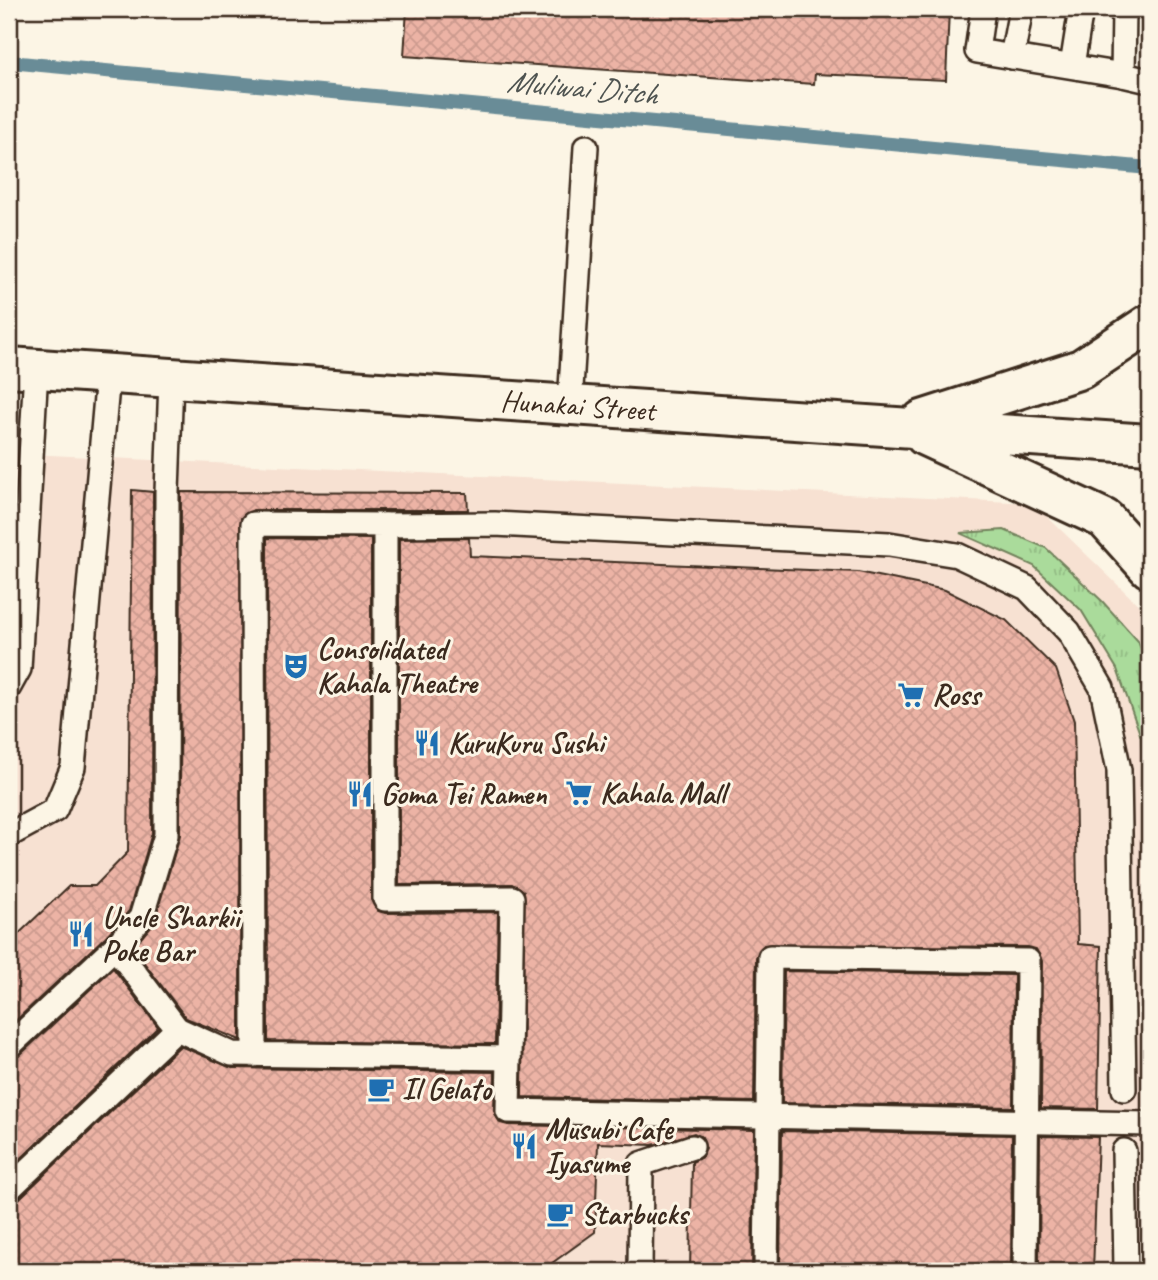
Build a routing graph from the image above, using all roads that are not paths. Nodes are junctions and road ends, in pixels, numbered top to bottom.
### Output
1 (983, 9) edge
2 (1021, 9) edge
3 (1080, 9) edge
4 (1124, 9) edge
5 (1012, 57) junction
6 (1072, 66) junction
7 (1124, 75) junction
8 (1149, 81) edge
9 (586, 147) dead end
10 (1149, 324) edge
11 (23, 368) edge
12 (108, 376) junction
13 (171, 379) junction
14 (570, 404) junction
15 (904, 426) junction
16 (1149, 444) edge
17 (385, 525) junction
18 (1149, 568) edge
19 (9, 687) edge
20 (9, 835) edge
21 (116, 947) junction
22 (177, 1029) junction
23 (9, 1046) edge
24 (254, 1055) junction
25 (509, 1058) junction
26 (1124, 1089) dead end
27 (767, 1116) junction
28 (1026, 1122) junction
29 (1149, 1124) edge
30 (692, 1147) dead end
31 (1124, 1151) dead end
32 (9, 1189) edge
33 (640, 1271) edge
34 (766, 1271) edge
35 (1025, 1271) edge
36 (1126, 1271) edge

1 - 5 lane
2 - 5 lane
3 - 6 lane
4 - 7 lane
5 - 6 lane
6 - 7 lane
7 - 8 lane
9 - 14 lane
10 - 15 street
11 - 12 street, Hunakai Street
11 - 19 lane
12 - 13 street, Hunakai Street
12 - 20 lane
13 - 14 street, Hunakai Street
13 - 21 lane
14 - 15 street, Hunakai Street
15 - 16 street, Hunakai Street
15 - 18 street
17 - 24 lane
17 - 25 lane
17 - 26 lane
21 - 22 lane
21 - 23 lane
22 - 24 lane
22 - 32 lane
24 - 25 lane
25 - 27 lane
27 - 28 lane
27 - 28 lane
27 - 34 lane
28 - 29 lane
28 - 35 lane
30 - 33 lane
31 - 36 lane

